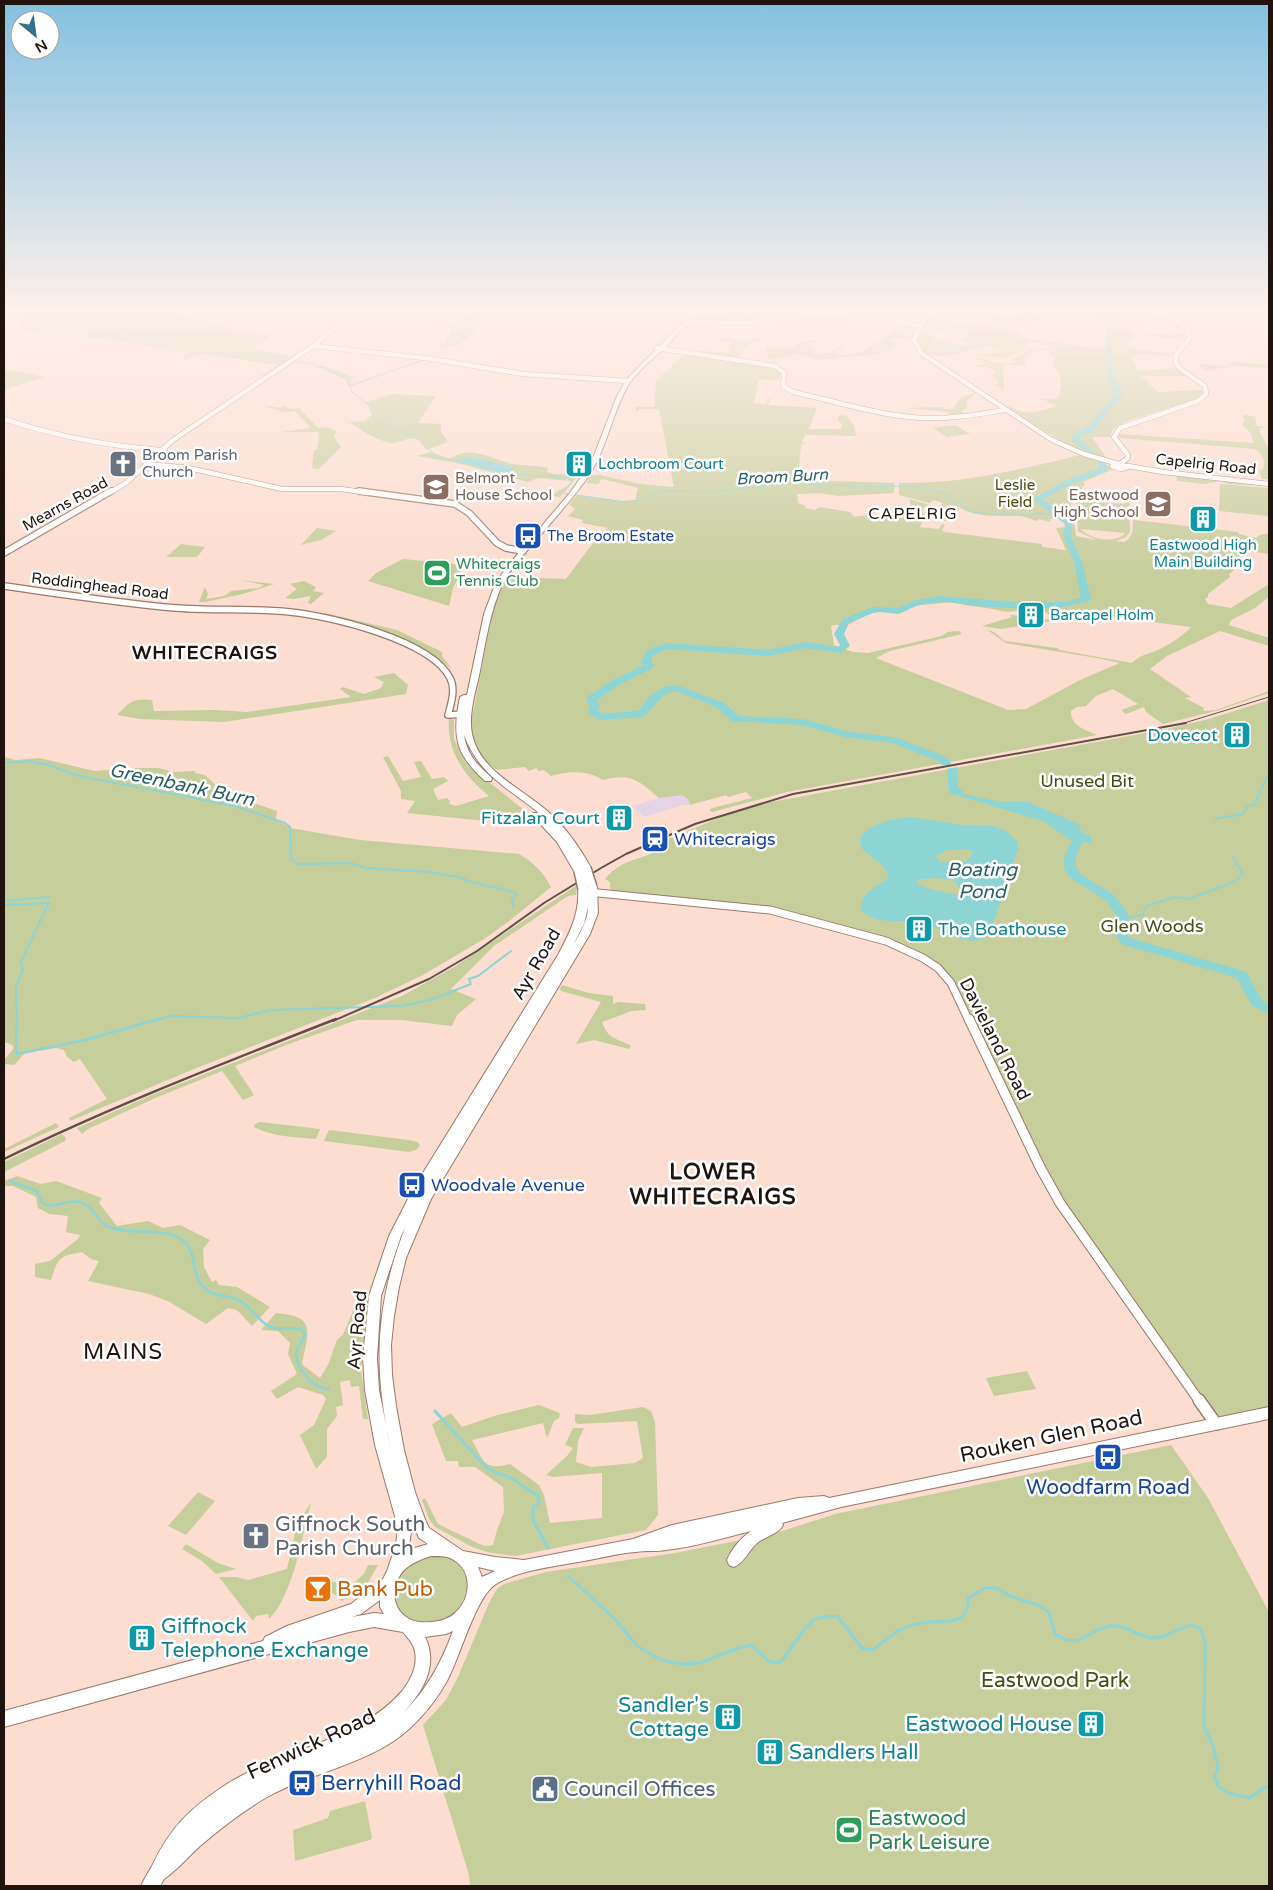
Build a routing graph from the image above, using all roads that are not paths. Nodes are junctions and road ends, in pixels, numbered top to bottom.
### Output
1 (232, 400) edge
2 (618, 400) edge
3 (830, 400) edge
4 (992, 400) edge
5 (1199, 400) edge
6 (1006, 410) junction
7 (4, 419) edge
8 (161, 450) junction
9 (147, 464) junction
10 (1116, 464) junction
11 (1126, 467) junction
12 (1269, 484) edge
13 (521, 550) junction
14 (4, 553) edge
15 (4, 586) edge
16 (464, 714) junction
17 (588, 890) junction
18 (488, 1085) junction
19 (1269, 1413) edge
20 (1216, 1424) junction
21 (841, 1501) junction
22 (814, 1509) junction
23 (636, 1545) junction
24 (456, 1554) junction
25 (734, 1560) dead end
26 (528, 1565) junction
27 (394, 1569) junction
28 (387, 1584) junction
29 (471, 1606) junction
30 (405, 1625) junction
31 (258, 1648) junction
32 (4, 1719) edge
33 (155, 1879) edge

1 - 8 street, Mearns Road
2 - 13 main road, Ayr Road
3 - 6 street
4 - 6 street
5 - 10 street
6 - 10 street
7 - 8 street
8 - 9 street, Mearns Road
9 - 13 street
9 - 14 street, Mearns Road
10 - 11 street
10 - 11 street
11 - 12 street, Capelrig Road
13 - 16 main road, Ayr Road
15 - 16 street, Roddinghead Road
16 - 17 main road, Ayr Road, bridge
17 - 18 main road, Ayr Road
17 - 20 street, Davieland Road
18 - 24 main road, Ayr Road
18 - 27 main road, Ayr Road
19 - 20 main road, Rouken Glen Road
20 - 21 main road, Rouken Glen Road
21 - 22 main road, Rouken Glen Road
21 - 23 main road, Rouken Glen Road
22 - 23 main road, Rouken Glen Road
22 - 25 main road
23 - 26 main road, Rouken Glen Road
24 - 26 main road, Rouken Glen Road
24 - 27 main road
24 - 29 main road
26 - 29 main road, Rouken Glen Road
27 - 28 main road
28 - 30 main road
28 - 31 main road
29 - 30 main road
29 - 33 main road, Fenwick Road
30 - 31 main road
30 - 33 main road, Fenwick Road
31 - 32 main road

